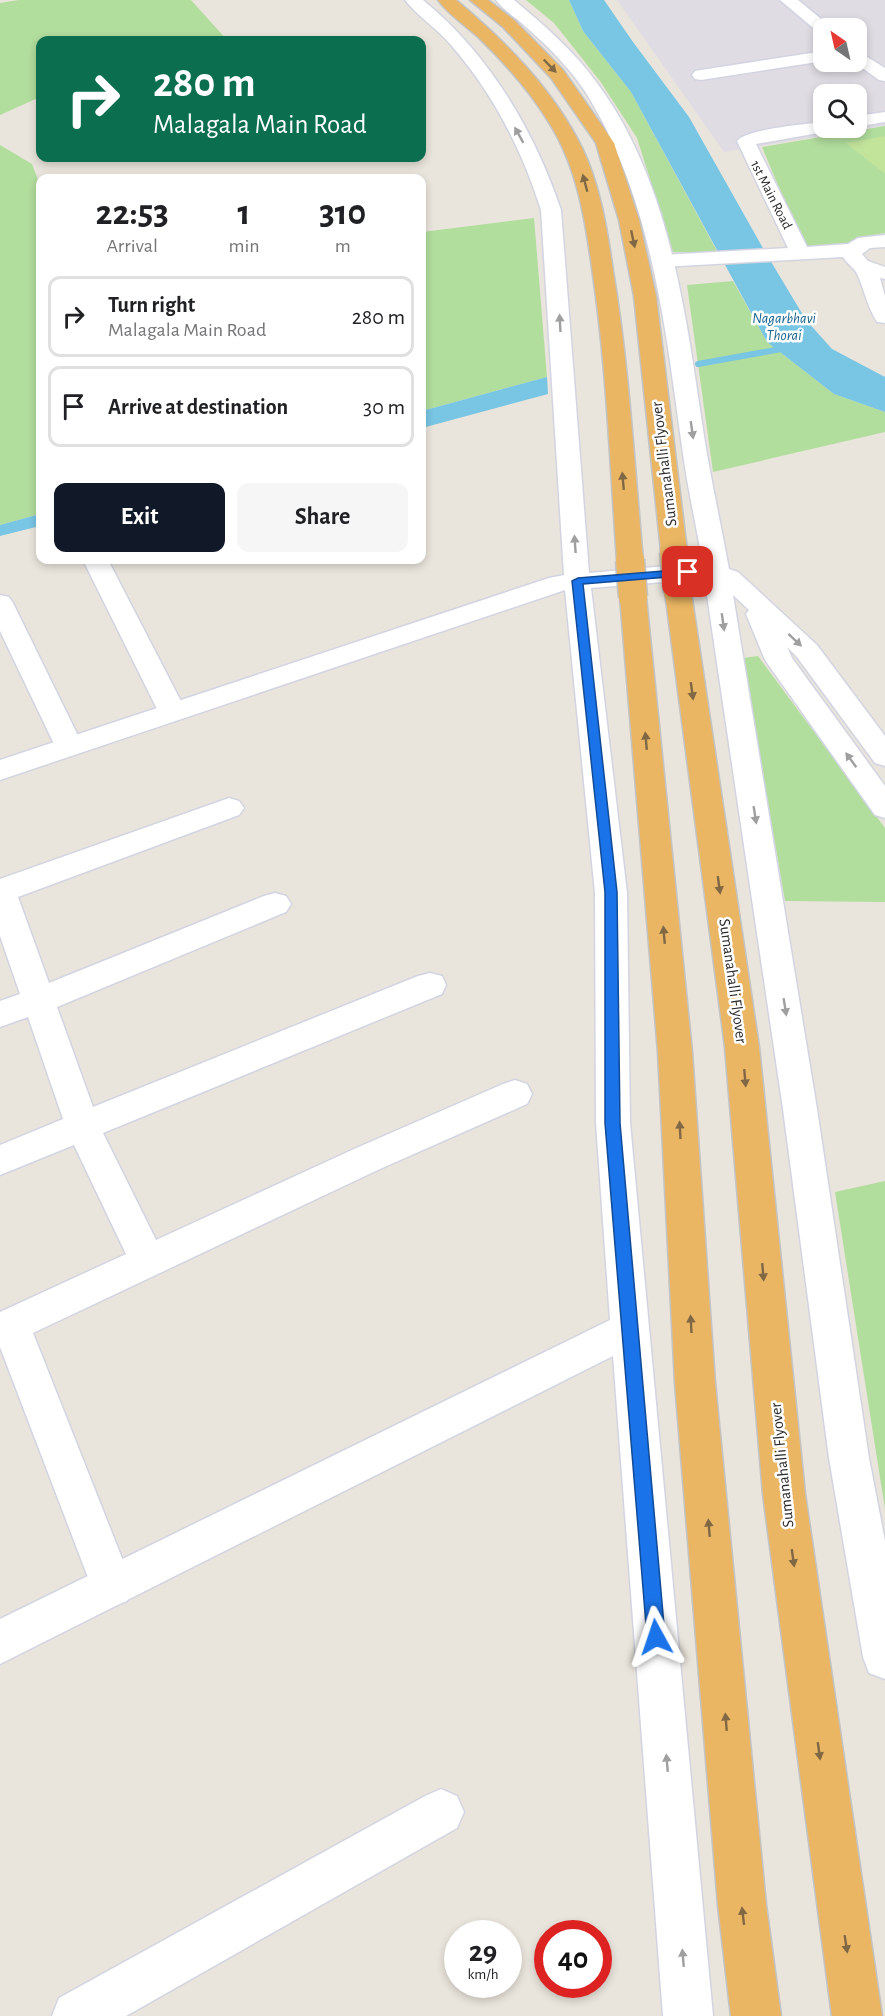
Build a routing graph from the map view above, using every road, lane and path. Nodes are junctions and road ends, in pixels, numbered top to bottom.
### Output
1 (413, 0) edge
2 (446, 0) edge
3 (478, 0) edge
4 (504, 0) edge
5 (788, 0) edge
6 (813, 19) edge
7 (876, 48) dead end
8 (867, 50) edge
9 (813, 58) edge
10 (867, 62) edge
11 (701, 75) dead end
12 (885, 76) edge
13 (885, 117) edge
14 (867, 120) edge
15 (813, 129) edge
16 (885, 241) edge
17 (799, 258) junction
18 (865, 263) edge
19 (672, 267) junction
20 (885, 317) edge
21 (97, 564) edge
22 (717, 574) junction
23 (578, 581) junction
24 (753, 600) junction
25 (0, 603) edge
26 (172, 711) junction
27 (69, 746) junction
28 (885, 756) edge
29 (0, 770) edge
30 (885, 807) edge
31 (229, 808) dead end
32 (275, 904) dead end
33 (430, 985) dead end
34 (40, 1000) junction
35 (0, 1014) edge
36 (515, 1094) dead end
37 (83, 1126) junction
38 (0, 1160) edge
39 (147, 1262) junction
40 (5, 1327) edge
41 (630, 1329) junction
42 (112, 1586) junction
43 (0, 1642) edge
44 (885, 1657) edge
45 (441, 1812) dead end
46 (77, 2016) edge
47 (688, 2016) edge
48 (756, 2016) edge
49 (857, 2016) edge

23 -> 1 street
48 -> 2 highway, bridge
3 -> 49 highway, Sumanahalli Flyover, bridge
4 - 19 street
5 - 6 street
7 - 8 street
9 - 11 street
10 - 12 street
13 - 14 street
15 - 17 street, 1st Main Road
16 - 18 street
17 - 18 street
17 - 19 street
18 - 20 street
19 -> 22 street
21 - 26 street
22 - 23 street
22 - 24 street
22 -> 44 street
23 - 26 street
23 - 41 street
24 -> 28 street
30 -> 24 street
25 - 27 street
26 - 27 street
27 - 29 street
31 - 34 street
32 - 34 street
33 - 37 street
34 - 35 street
34 - 37 street
36 - 39 street
37 - 38 street
37 - 39 street
39 - 40 street
40 - 42 street
41 - 42 street
47 -> 41 street
42 - 43 street
45 - 46 street

